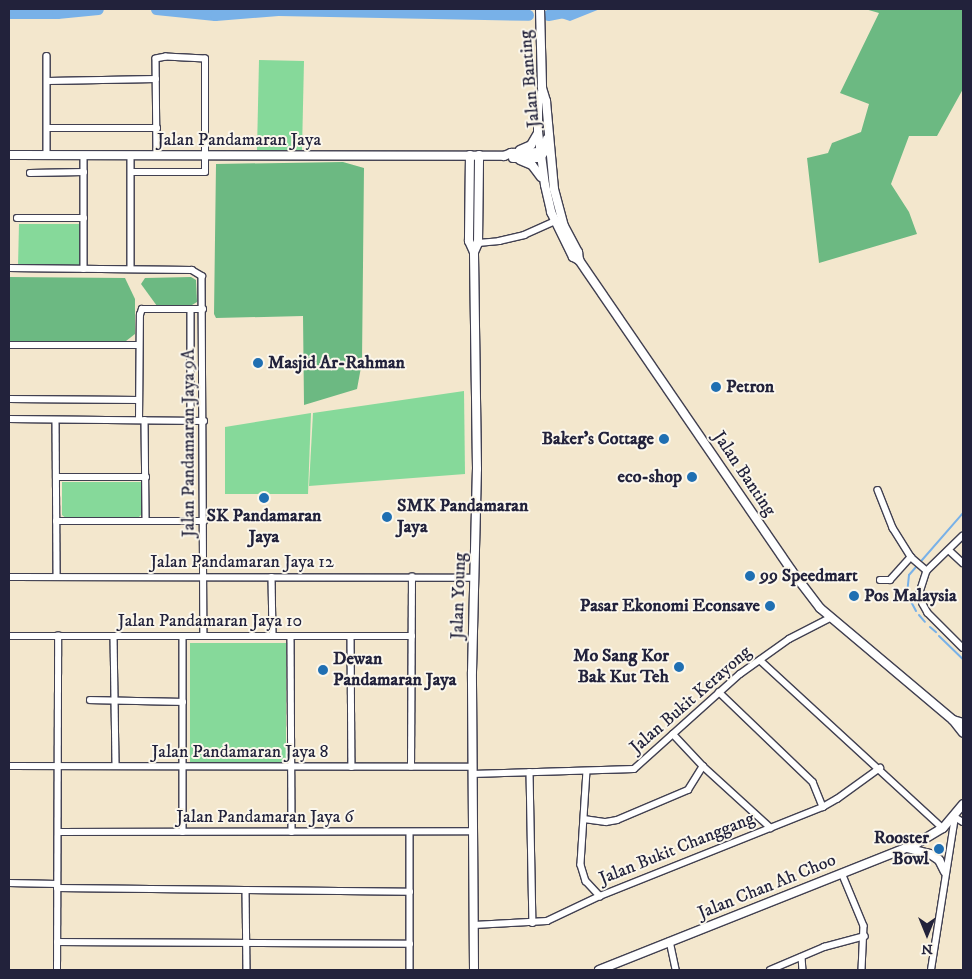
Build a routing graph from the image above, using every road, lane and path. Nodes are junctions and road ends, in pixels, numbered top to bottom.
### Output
1 (540, 9) edge
2 (48, 56) dead end
3 (156, 79) junction
4 (48, 81) junction
5 (542, 92) junction
6 (547, 124) junction
7 (48, 128) junction
8 (157, 128) junction
9 (538, 132) junction
10 (9, 155) edge
11 (48, 155) junction
12 (84, 155) junction
13 (131, 155) junction
14 (157, 155) junction
15 (205, 155) junction
16 (474, 155) junction
17 (509, 155) junction
18 (541, 155) junction
19 (84, 172) junction
20 (131, 172) junction
21 (30, 173) dead end
22 (546, 189) junction
23 (554, 189) junction
24 (18, 218) dead end
25 (84, 218) junction
26 (556, 221) junction
27 (478, 243) junction
28 (474, 252) junction
29 (579, 260) junction
30 (9, 268) edge
31 (84, 269) junction
32 (131, 269) junction
33 (191, 309) junction
34 (203, 309) junction
35 (9, 345) edge
36 (139, 345) junction
37 (9, 399) edge
38 (139, 400) junction
39 (9, 419) edge
40 (56, 420) junction
41 (142, 420) junction
42 (191, 421) junction
43 (204, 421) junction
44 (56, 476) junction
45 (146, 478) junction
46 (878, 490) dead end
47 (56, 521) junction
48 (146, 521) junction
49 (204, 522) junction
50 (963, 536) edge
51 (949, 550) junction
52 (913, 559) junction
53 (963, 563) edge
54 (927, 571) junction
55 (9, 577) edge
56 (57, 577) junction
57 (204, 577) junction
58 (272, 577) junction
59 (412, 578) junction
60 (474, 578) junction
61 (880, 580) dead end
62 (830, 618) junction
63 (9, 636) edge
64 (58, 636) junction
65 (114, 636) junction
66 (182, 636) junction
67 (204, 636) junction
68 (273, 636) junction
69 (292, 636) junction
70 (351, 636) junction
71 (412, 636) junction
72 (963, 648) edge
73 (760, 660) junction
74 (719, 692) junction
75 (90, 700) dead end
76 (115, 701) junction
77 (183, 702) junction
78 (953, 720) junction
79 (963, 723) edge
80 (963, 733) edge
81 (673, 734) junction
82 (9, 766) edge
83 (58, 766) junction
84 (116, 766) junction
85 (183, 766) junction
86 (703, 766) junction
87 (292, 767) junction
88 (352, 767) junction
89 (411, 767) junction
90 (880, 768) junction
91 (472, 770) junction
92 (587, 771) junction
93 (530, 772) junction
94 (963, 804) edge
95 (823, 807) junction
96 (955, 816) junction
97 (584, 819) junction
98 (963, 822) edge
99 (771, 828) junction
100 (943, 828) junction
101 (473, 831) junction
102 (58, 832) junction
103 (183, 832) junction
104 (292, 832) junction
105 (410, 832) junction
106 (905, 848) junction
107 (945, 872) junction
108 (842, 873) junction
109 (9, 884) edge
110 (57, 886) junction
111 (246, 890) junction
112 (410, 892) junction
113 (600, 896) junction
114 (533, 923) junction
115 (474, 925) junction
116 (865, 936) junction
117 (670, 941) junction
118 (57, 942) junction
119 (247, 943) junction
120 (410, 944) junction
121 (802, 957) junction
122 (57, 970) edge
123 (247, 970) edge
124 (410, 970) edge
125 (473, 970) edge
126 (599, 970) edge
127 (676, 970) edge
128 (770, 970) edge
129 (803, 970) edge
130 (862, 970) edge
131 (931, 970) edge

1 - 5 main road, Jalan Banting
2 - 4 street
3 - 4 street
3 - 8 street
3 - 15 street
4 - 7 street
5 - 6 main road, Jalan Banting
5 - 9 main road
6 - 18 main road
6 - 23 main road, Jalan Banting
7 - 8 street
7 - 11 street
8 - 14 street
9 - 17 main road
9 - 18 main road
10 - 11 main road, Jalan Pandamaran Jaya
11 - 12 main road, Jalan Pandamaran Jaya
12 - 13 main road, Jalan Pandamaran Jaya
12 - 19 street
13 - 14 main road, Jalan Pandamaran Jaya
13 - 20 street
14 - 15 main road, Jalan Pandamaran Jaya
15 - 16 main road, Jalan Pandamaran Jaya
15 - 20 street
16 - 17 main road, Jalan Pandamaran Jaya
16 - 27 main road, Jalan Young
16 - 28 main road, Jalan Young
17 - 18 main road, Jalan Pandamaran Jaya
17 - 22 main road
18 - 22 main road
18 - 23 main road
19 - 21 street
19 - 25 street
20 - 32 street
22 - 26 main road, Jalan Banting
23 - 29 main road
24 - 25 street
25 - 31 street
26 - 27 street
26 - 29 main road, Jalan Banting
27 - 28 main road, Jalan Young
28 - 60 main road, Jalan Young
29 - 62 main road, Jalan Banting
30 - 31 street
31 - 32 street
32 - 34 street, Jalan Pandamaran Jaya 9A
33 - 34 street
33 - 36 street
33 - 42 street
34 - 43 street, Jalan Pandamaran Jaya 9A
35 - 36 street
36 - 38 street
37 - 38 street
38 - 41 street
39 - 40 street
40 - 41 street
40 - 44 street
41 - 42 street
41 - 45 street
42 - 43 street
43 - 49 street, Jalan Pandamaran Jaya 9A
44 - 45 street
44 - 47 street
45 - 48 street
46 - 52 street
47 - 48 street
47 - 56 street
48 - 49 street
49 - 57 street, Jalan Pandamaran Jaya 9A
50 - 51 street
51 - 53 street
51 - 54 street
52 - 54 street
52 - 61 street
54 - 72 street
55 - 56 street, Jalan Pandamaran Jaya 12
56 - 57 street, Jalan Pandamaran Jaya 12
57 - 58 street, Jalan Pandamaran Jaya 12
57 - 67 street, Jalan Pandamaran Jaya 9A
58 - 59 street, Jalan Pandamaran Jaya 12
58 - 68 street
59 - 60 street, Jalan Pandamaran Jaya 12
59 - 71 street
60 - 91 main road, Jalan Young
62 - 73 street, Jalan Bukit Kerayong
62 - 78 main road, Jalan Banting
63 - 64 street, Jalan Pandamaran Jaya 10
64 - 65 street, Jalan Pandamaran Jaya 10
64 - 83 street
65 - 66 street, Jalan Pandamaran Jaya 10
65 - 76 street
66 - 67 street, Jalan Pandamaran Jaya 10
66 - 77 street
67 - 68 street, Jalan Pandamaran Jaya 10
68 - 69 street, Jalan Pandamaran Jaya 10
69 - 70 street, Jalan Pandamaran Jaya 10
69 - 87 street
70 - 71 street, Jalan Pandamaran Jaya 10
70 - 88 street
71 - 89 street
73 - 74 street, Jalan Bukit Kerayong
73 - 90 street
74 - 81 street, Jalan Bukit Kerayong
74 - 95 street
75 - 76 street
76 - 77 street
76 - 84 street
77 - 85 street
78 - 79 main road
78 - 80 main road, Jalan Banting
81 - 86 street
81 - 92 street, Jalan Bukit Kerayong
82 - 83 street, Jalan Pandamaran Jaya 8
83 - 84 street, Jalan Pandamaran Jaya 8
83 - 102 street
84 - 85 street, Jalan Pandamaran Jaya 8
85 - 87 street, Jalan Pandamaran Jaya 8
85 - 103 street
86 - 97 street
86 - 99 street
87 - 88 street, Jalan Pandamaran Jaya 8
87 - 104 street
88 - 89 street, Jalan Pandamaran Jaya 8
89 - 91 street, Jalan Pandamaran Jaya 8
90 - 95 street, Jalan Bukit Changgang
90 - 100 street
91 - 93 street, Jalan Bukit Kerayong
91 - 101 main road, Jalan Young
92 - 93 street, Jalan Bukit Kerayong
92 - 97 street
93 - 114 street
94 - 96 main road, Jalan Chan Ah Choo
95 - 99 street, Jalan Bukit Changgang
96 - 98 street
96 - 100 main road, Jalan Chan Ah Choo
96 - 107 street
97 - 113 street
99 - 113 street, Jalan Bukit Changgang
100 - 106 main road, Jalan Chan Ah Choo
101 - 105 street, Jalan Pandamaran Jaya 6
101 - 115 main road, Jalan Young
102 - 103 street, Jalan Pandamaran Jaya 6
102 - 110 street
103 - 104 street, Jalan Pandamaran Jaya 6
104 - 105 street, Jalan Pandamaran Jaya 6
105 - 112 street
106 - 107 main road
106 - 108 main road, Jalan Chan Ah Choo
107 - 131 street
108 - 116 street
108 - 117 main road, Jalan Chan Ah Choo
109 - 110 street
110 - 111 street
110 - 118 street
111 - 112 street
111 - 119 street
112 - 120 street
113 - 114 street, Jalan Bukit Changgang
114 - 115 street, Jalan Bukit Changgang
115 - 125 main road, Jalan Young
116 - 121 street
116 - 130 street
117 - 126 main road, Jalan Chan Ah Choo
117 - 127 street
118 - 119 street
118 - 122 street
119 - 120 street
119 - 123 street
120 - 124 street
121 - 128 street
121 - 129 street

